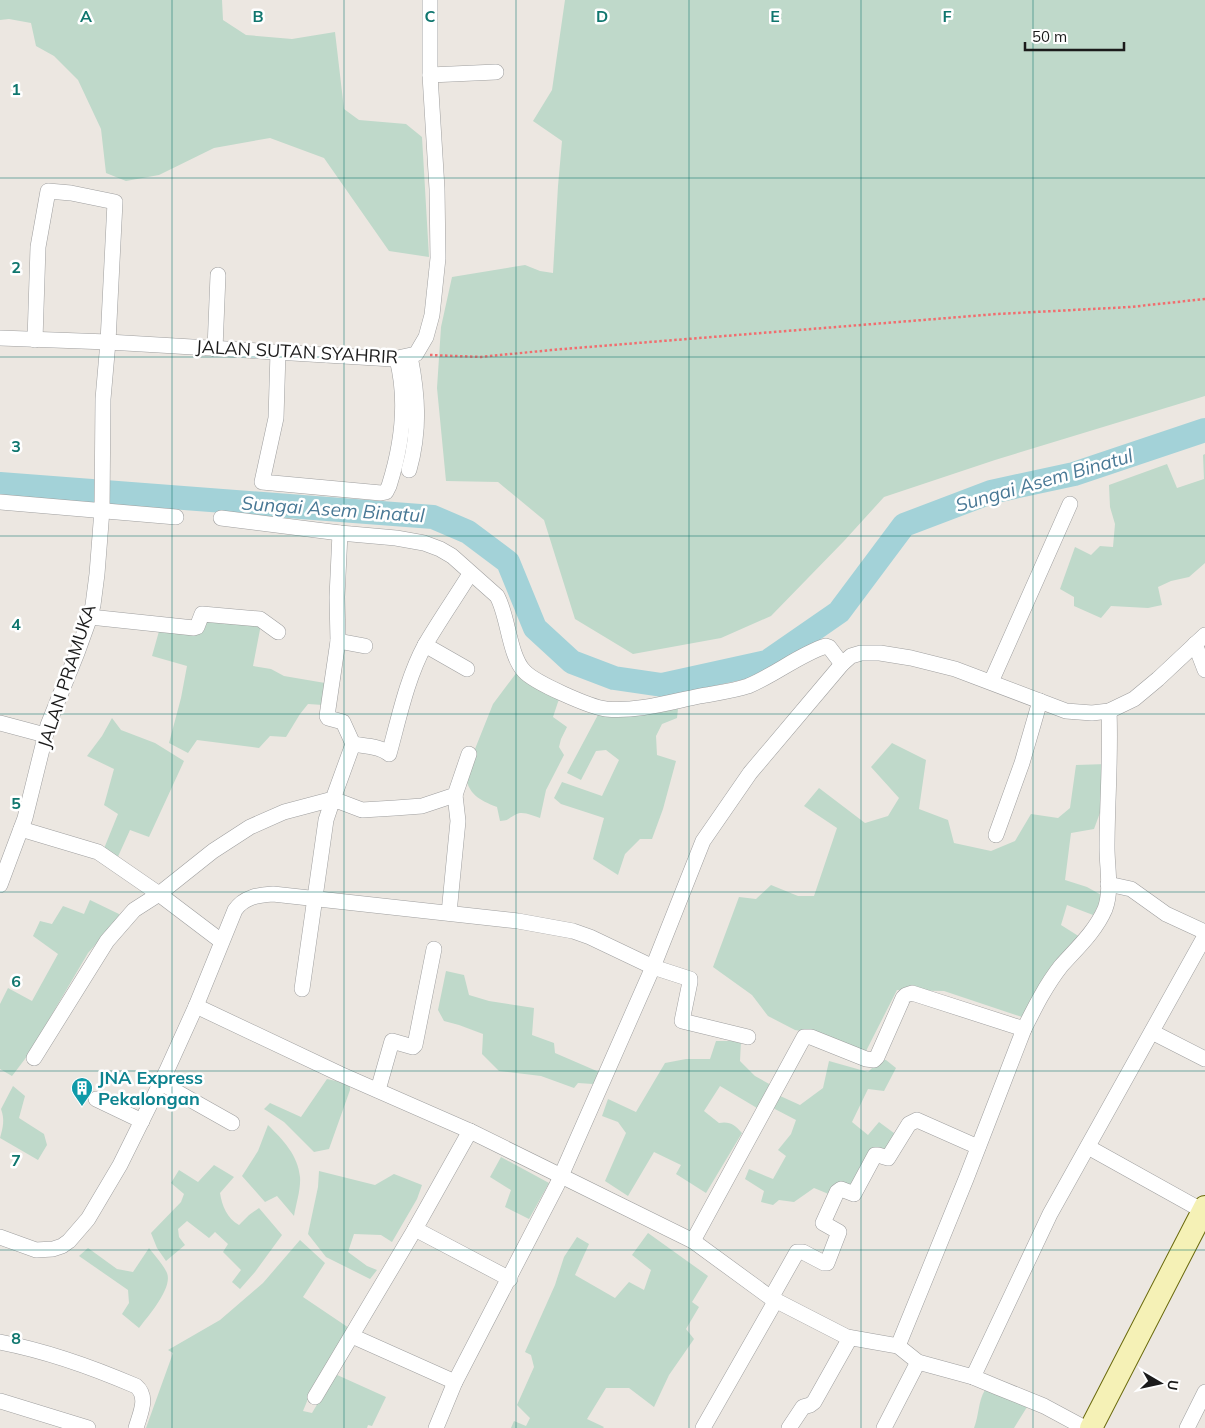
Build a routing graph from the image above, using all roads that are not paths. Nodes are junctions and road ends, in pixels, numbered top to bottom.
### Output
1 (430, 0) edge
2 (496, 72) dead end
3 (430, 75) junction
4 (218, 275) dead end
5 (0, 338) edge
6 (35, 340) junction
7 (108, 342) junction
8 (215, 349) junction
9 (278, 352) junction
10 (399, 357) junction
11 (409, 470) dead end
12 (0, 502) edge
13 (1070, 504) dead end
14 (102, 508) junction
15 (176, 517) dead end
16 (221, 518) dead end
17 (340, 533) junction
18 (470, 574) junction
19 (90, 617) junction
20 (278, 632) dead end
21 (1200, 639) edge
22 (338, 641) junction
23 (425, 645) junction
24 (365, 646) dead end
25 (842, 664) junction
26 (466, 668) dead end
27 (1205, 670) edge
28 (992, 682) junction
29 (1040, 702) junction
30 (1109, 711) junction
31 (0, 723) edge
32 (45, 735) junction
33 (353, 744) junction
34 (469, 754) dead end
35 (455, 795) junction
36 (330, 808) junction
37 (21, 829) junction
38 (996, 835) dead end
39 (1108, 884) junction
40 (0, 885) edge
41 (163, 898) junction
42 (314, 899) junction
43 (449, 913) junction
44 (1205, 932) edge
45 (1205, 936) edge
46 (221, 941) junction
47 (434, 949) dead end
48 (653, 967) junction
49 (302, 989) dead end
50 (196, 1006) junction
51 (1024, 1029) junction
52 (1152, 1032) junction
53 (748, 1037) dead end
54 (34, 1058) dead end
55 (1205, 1059) edge
56 (161, 1083) junction
57 (378, 1090) junction
58 (96, 1099) dead end
59 (142, 1120) junction
60 (232, 1124) dead end
61 (470, 1131) junction
62 (978, 1147) junction
63 (1088, 1147) junction
64 (559, 1179) junction
65 (1204, 1209) edge
66 (415, 1229) junction
67 (0, 1237) edge
68 (693, 1241) junction
69 (510, 1279) junction
70 (773, 1303) junction
71 (352, 1336) junction
72 (850, 1338) junction
73 (0, 1342) edge
74 (898, 1346) junction
75 (918, 1362) junction
76 (973, 1378) junction
77 (455, 1382) junction
78 (1205, 1392) edge
79 (315, 1397) dead end
80 (0, 1401) edge
81 (88, 1428) edge
82 (136, 1428) edge
83 (436, 1428) edge
84 (703, 1428) edge
85 (789, 1428) edge
86 (884, 1428) edge
87 (1085, 1428) edge
88 (1091, 1428) edge
89 (1187, 1428) edge

1 - 3 street, JALAN SUTAN SYAHRIR
2 - 3 street
3 - 10 street, JALAN SUTAN SYAHRIR
4 - 8 street
5 - 6 street, JALAN SUTAN SYAHRIR
6 - 7 street, JALAN SUTAN SYAHRIR
6 - 7 street, JALAN PRAMUKA
7 - 8 street, JALAN SUTAN SYAHRIR
7 - 14 street, JALAN PRAMUKA
8 - 9 street, JALAN SUTAN SYAHRIR
9 - 10 street, JALAN SUTAN SYAHRIR
9 - 10 street
10 - 11 street
12 - 14 street
13 - 28 street
14 - 15 street
14 - 19 street, JALAN PRAMUKA
16 - 17 street
17 - 18 street
17 - 22 street
18 - 23 street
18 - 25 street
19 - 20 street
19 - 32 street, JALAN PRAMUKA
21 - 27 street
21 - 30 street
22 - 24 street
22 - 33 street
23 - 26 street
23 - 33 street
25 - 28 street
25 - 48 street
28 - 29 street
29 - 30 street
29 - 38 street
30 - 39 street
31 - 32 street
32 - 37 street, JALAN PRAMUKA
33 - 36 street
34 - 35 street
35 - 36 street
35 - 43 street
36 - 41 street
36 - 42 street
37 - 40 street, JALAN PRAMUKA
37 - 41 street
39 - 44 street
39 - 51 street
41 - 46 street
41 - 54 street
42 - 43 street
42 - 46 street
42 - 49 street
43 - 48 street
45 - 52 street
46 - 50 street
47 - 57 street
48 - 53 street
48 - 64 street
50 - 56 street
50 - 57 street
51 - 62 street
51 - 68 street
52 - 55 street
52 - 63 street
56 - 59 street
56 - 60 street
57 - 61 street
58 - 59 street
59 - 67 street
61 - 64 street
61 - 66 street
62 - 70 street
62 - 74 street
63 - 65 street
63 - 76 street
64 - 68 street
64 - 69 street
65 - 88 street
66 - 69 street
66 - 71 street
68 - 70 street
69 - 77 street
70 - 72 street
70 - 84 street
71 - 77 street
71 - 79 street
72 - 74 street
72 - 85 street
73 - 82 street
74 - 75 street
75 - 76 street
75 - 86 street
76 - 87 street
77 - 83 street
78 - 89 street
80 - 81 street

